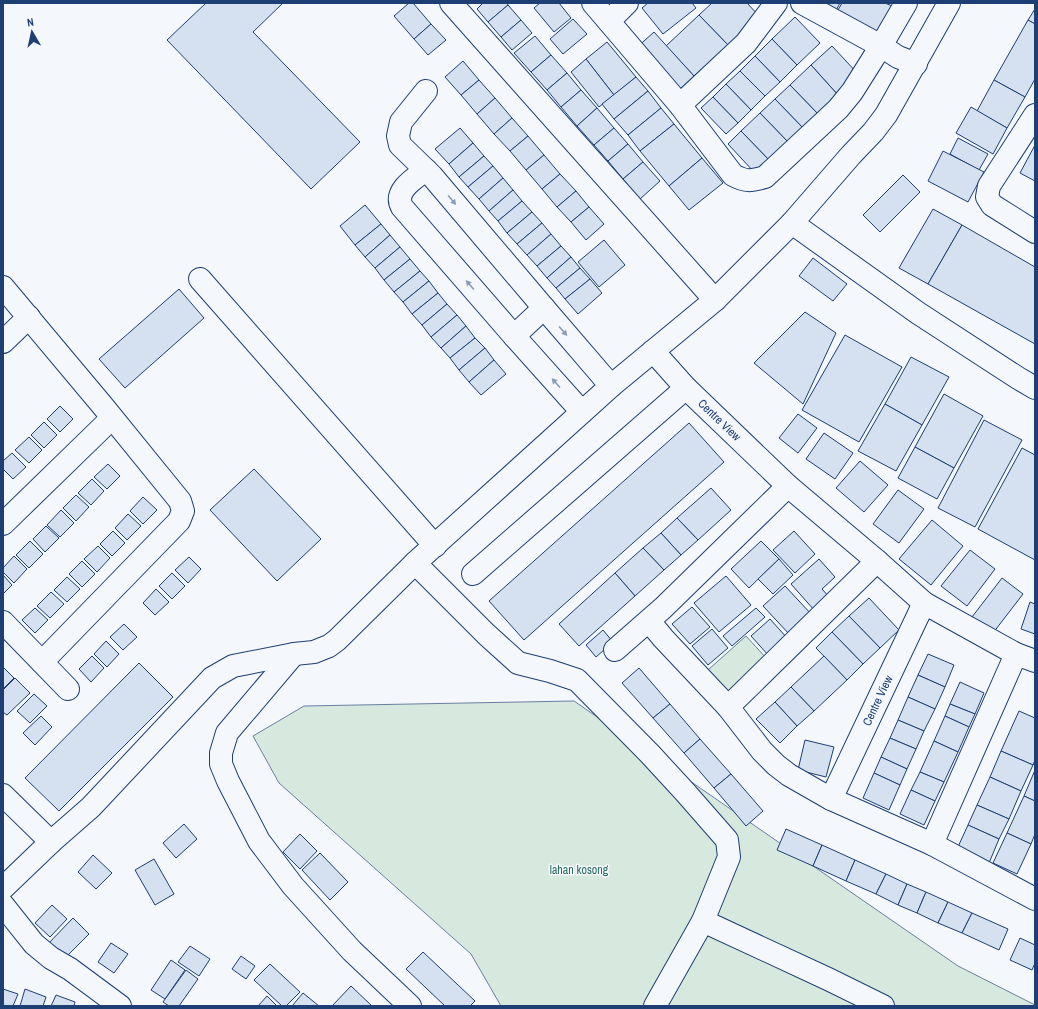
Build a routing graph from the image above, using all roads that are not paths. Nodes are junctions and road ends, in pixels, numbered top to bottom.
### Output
1 (451, 3) edge
2 (593, 3) edge
3 (627, 3) edge
4 (776, 3) edge
5 (802, 3) edge
6 (906, 3) edge
7 (949, 3) edge
8 (609, 21) junction
9 (881, 46) junction
10 (916, 64) junction
11 (426, 91) dead end
12 (680, 105) junction
13 (1035, 115) edge
14 (426, 170) junction
15 (792, 223) junction
16 (1035, 232) edge
17 (200, 279) dead end
18 (3, 287) edge
19 (715, 300) junction
20 (544, 308) junction
21 (29, 317) junction
22 (514, 336) junction
23 (3, 342) edge
24 (653, 352) junction
25 (611, 386) junction
26 (686, 388) junction
27 (1035, 388) edge
28 (582, 412) junction
29 (112, 418) junction
30 (788, 486) junction
31 (3, 524) edge
32 (435, 546) junction
33 (877, 560) junction
34 (415, 563) junction
35 (473, 574) dead end
36 (924, 603) junction
37 (649, 621) junction
38 (3, 622) edge
39 (615, 650) dead end
40 (294, 654) junction
41 (1026, 657) edge
42 (42, 662) junction
43 (68, 689) dead end
44 (728, 706) junction
45 (3, 795) edge
46 (831, 799) junction
47 (51, 842) junction
48 (932, 844) junction
49 (3, 888) edge
50 (1034, 894) edge
51 (3, 905) edge
52 (703, 921) junction
53 (120, 1006) edge
54 (410, 1006) edge
55 (655, 1006) edge
56 (883, 1006) edge

1 - 19 street
2 - 8 street
3 - 8 street
4 - 12 street
5 - 9 street
6 - 9 street
7 - 10 street
8 - 12 street
9 - 10 street
9 - 12 street
10 - 15 street
11 - 14 street
13 - 16 street
14 -> 20 street
22 -> 14 street
15 - 19 street
15 - 27 street
17 - 32 street
18 - 21 street
19 - 24 street
20 - 22 street
20 -> 25 street
21 - 23 street
21 - 29 street
28 -> 22 street
24 - 25 street
24 - 26 street, Centre View
25 - 28 street
26 - 30 street, Centre View
26 - 35 street
28 - 32 street
29 - 31 street
29 - 42 street
30 - 33 street, Centre View
30 - 37 street
32 - 34 street
33 - 36 street, Centre View
33 - 44 street
34 - 40 street
34 - 52 street
36 - 41 street, Centre View
36 - 46 street, Centre View
37 - 39 street
37 - 44 street
38 - 42 street
40 - 47 street
40 - 54 street
41 - 48 street, Centre View
42 - 43 street
44 - 46 street
45 - 47 street
46 - 48 street
47 - 49 street
48 - 50 street
51 - 53 street
52 - 55 street
52 - 56 street

